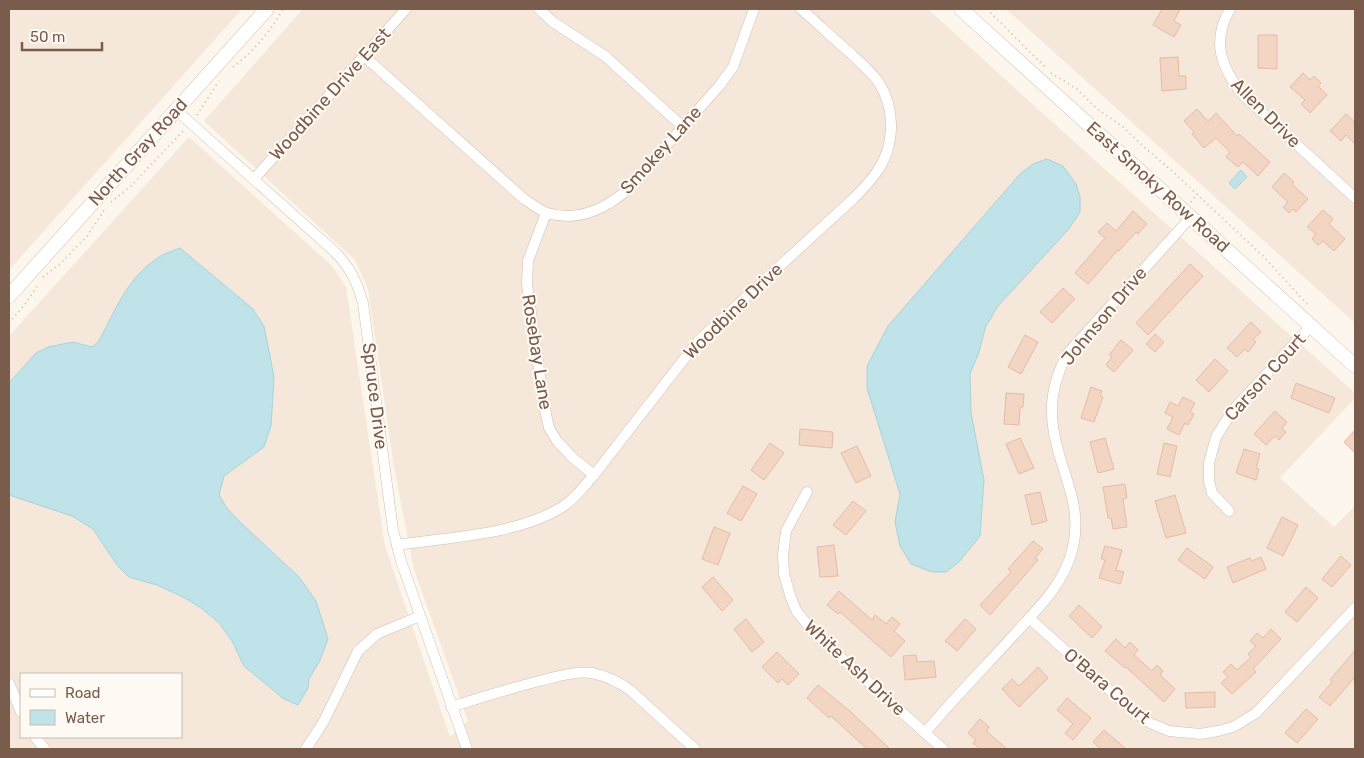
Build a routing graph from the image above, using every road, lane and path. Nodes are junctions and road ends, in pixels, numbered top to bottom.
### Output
1 (267, 9) edge
2 (283, 9) edge
3 (406, 9) edge
4 (539, 9) edge
5 (754, 9) edge
6 (801, 9) edge
7 (988, 9) edge
8 (1230, 9) edge
9 (967, 10) edge
10 (364, 56) junction
11 (228, 71) dead end
12 (220, 80) dead end
13 (176, 110) junction
14 (196, 116) dead end
15 (683, 127) junction
16 (184, 129) dead end
17 (254, 180) junction
18 (1197, 194) junction
19 (1355, 198) edge
20 (1189, 212) junction
21 (546, 213) junction
22 (9, 296) edge
23 (1312, 310) dead end
24 (9, 323) edge
25 (1311, 326) junction
26 (1355, 366) edge
27 (594, 475) junction
28 (808, 492) dead end
29 (1229, 511) dead end
30 (397, 545) junction
31 (1355, 608) edge
32 (420, 616) junction
33 (1029, 618) junction
34 (9, 683) edge
35 (451, 707) junction
36 (20, 710) edge
37 (925, 733) junction
38 (36, 738) edge
39 (44, 749) edge
40 (306, 749) edge
41 (467, 749) edge
42 (695, 749) edge
43 (943, 749) edge

1 - 13 street, North Gray Road
2 - 11 path
3 - 10 street, Woodbine Drive East
4 - 15 street
5 - 15 street, Smokey Lane
6 - 27 street, Woodbine Drive
7 - 18 path
8 - 19 street, Allen Drive
9 - 20 street, East Smoky Row Road
10 - 17 street, Woodbine Drive East
10 - 21 street, Smokey Lane
12 - 14 path
13 - 17 street, Spruce Drive
13 - 22 street, North Gray Road
15 - 21 street, Smokey Lane
16 - 24 path
17 - 30 street, Spruce Drive
18 - 20 path
18 - 23 path
20 - 25 street, East Smoky Row Road
20 - 33 street, Johnson Drive
21 - 27 street, Rosebay Lane
25 - 26 street, East Smoky Row Road
25 - 29 street, Carson Court
27 - 30 street, Woodbine Drive
28 - 37 street, White Ash Drive
30 - 32 street, Spruce Drive
31 - 33 street, O'Bara Court
32 - 35 street, Spruce Drive
32 - 40 street
33 - 37 street, Johnson Drive
34 - 36 street
35 - 41 street, Spruce Drive
35 - 42 street
37 - 43 street, White Ash Drive
38 - 39 street

